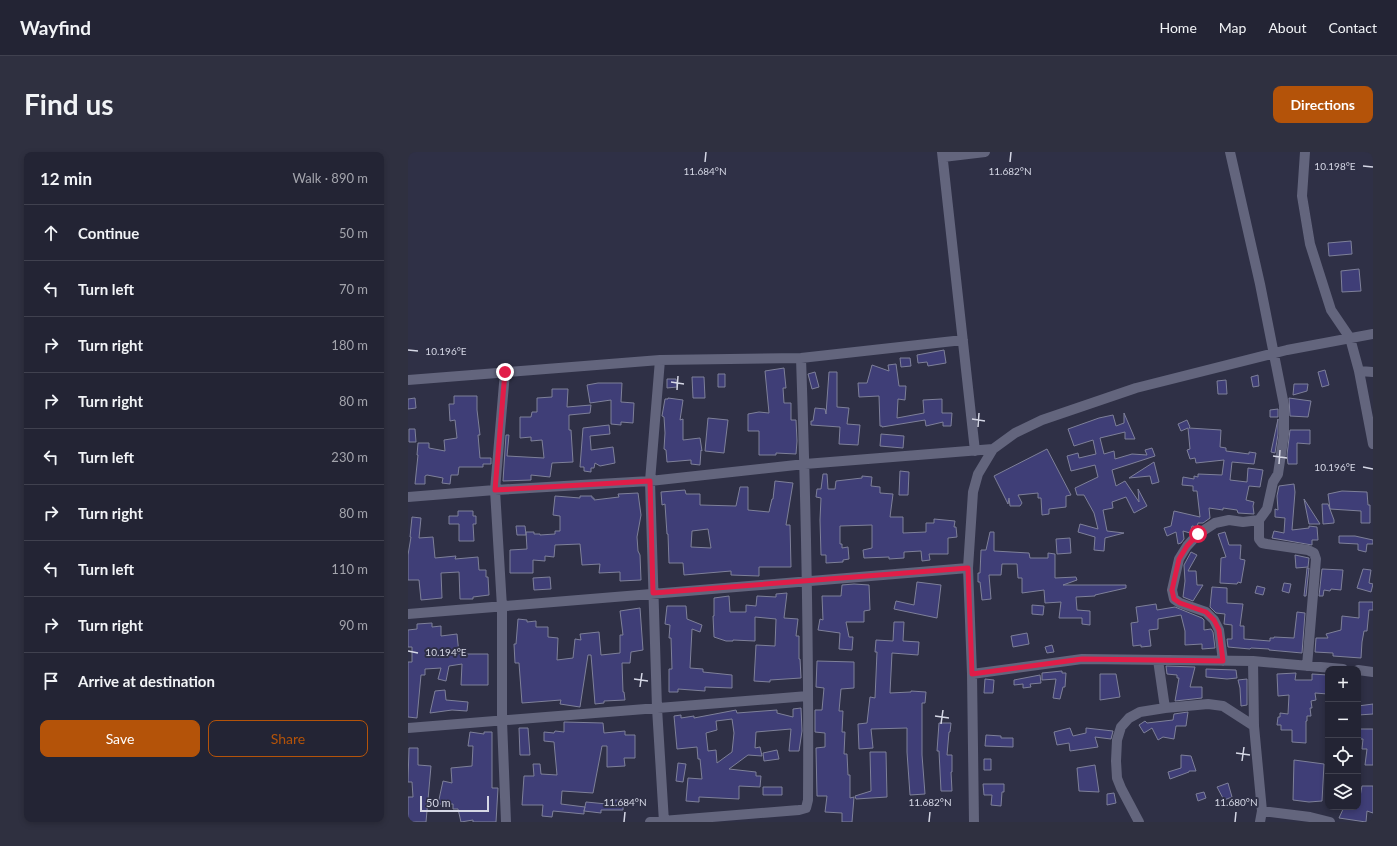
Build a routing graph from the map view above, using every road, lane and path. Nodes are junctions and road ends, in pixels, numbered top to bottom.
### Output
1 (986, 152) edge
2 (1230, 152) edge
3 (1305, 152) edge
4 (942, 154) edge
5 (1373, 334) edge
6 (1350, 338) junction
7 (963, 340) junction
8 (1274, 353) junction
9 (801, 358) junction
10 (660, 360) junction
11 (1360, 371) junction
12 (505, 372) junction
13 (1373, 372) edge
14 (408, 380) edge
15 (1373, 444) edge
16 (993, 449) junction
17 (975, 451) junction
18 (805, 464) junction
19 (650, 481) junction
20 (495, 490) junction
21 (408, 497) edge
22 (1259, 520) junction
23 (968, 568) junction
24 (806, 581) junction
25 (653, 593) junction
26 (502, 607) junction
27 (408, 614) edge
28 (1158, 660) junction
29 (1223, 661) junction
30 (1253, 661) junction
31 (1307, 666) junction
32 (1325, 668) edge
33 (1361, 670) edge
34 (1373, 672) edge
35 (972, 674) junction
36 (808, 696) junction
37 (657, 708) junction
38 (1165, 708) junction
39 (502, 721) junction
40 (1254, 726) junction
41 (408, 728) edge
42 (1262, 811) junction
43 (664, 821) edge
44 (506, 822) edge
45 (650, 822) edge
46 (974, 822) edge
47 (1139, 822) edge
48 (1260, 822) edge
49 (1330, 822) edge

1 - 4 street
2 - 8 street
3 - 6 street
4 - 7 street
5 - 6 street
6 - 8 street
6 - 11 street
7 - 9 street
7 - 17 street
8 - 16 street
8 - 22 street
9 - 10 street
9 - 18 street
10 - 12 street
10 - 19 street
11 - 13 street
11 - 15 street
12 - 14 street
12 - 20 street
16 - 17 street
16 - 23 street
17 - 18 street
18 - 19 street
18 - 24 street
19 - 20 street
19 - 25 street
20 - 21 street
20 - 26 street
22 - 29 street
22 - 31 street
23 - 24 street
23 - 35 street
24 - 25 street
24 - 36 street
25 - 26 street
25 - 37 street
26 - 27 street
26 - 39 street
28 - 29 street
28 - 35 street
28 - 38 street
29 - 30 street
30 - 31 street
30 - 40 street
31 - 32 street
33 - 34 street
35 - 46 street
36 - 37 street
36 - 43 street
37 - 39 street
37 - 43 street
38 - 40 street
38 - 47 street
39 - 41 street
39 - 44 street
40 - 42 street
42 - 48 street
42 - 49 street
43 - 45 street

